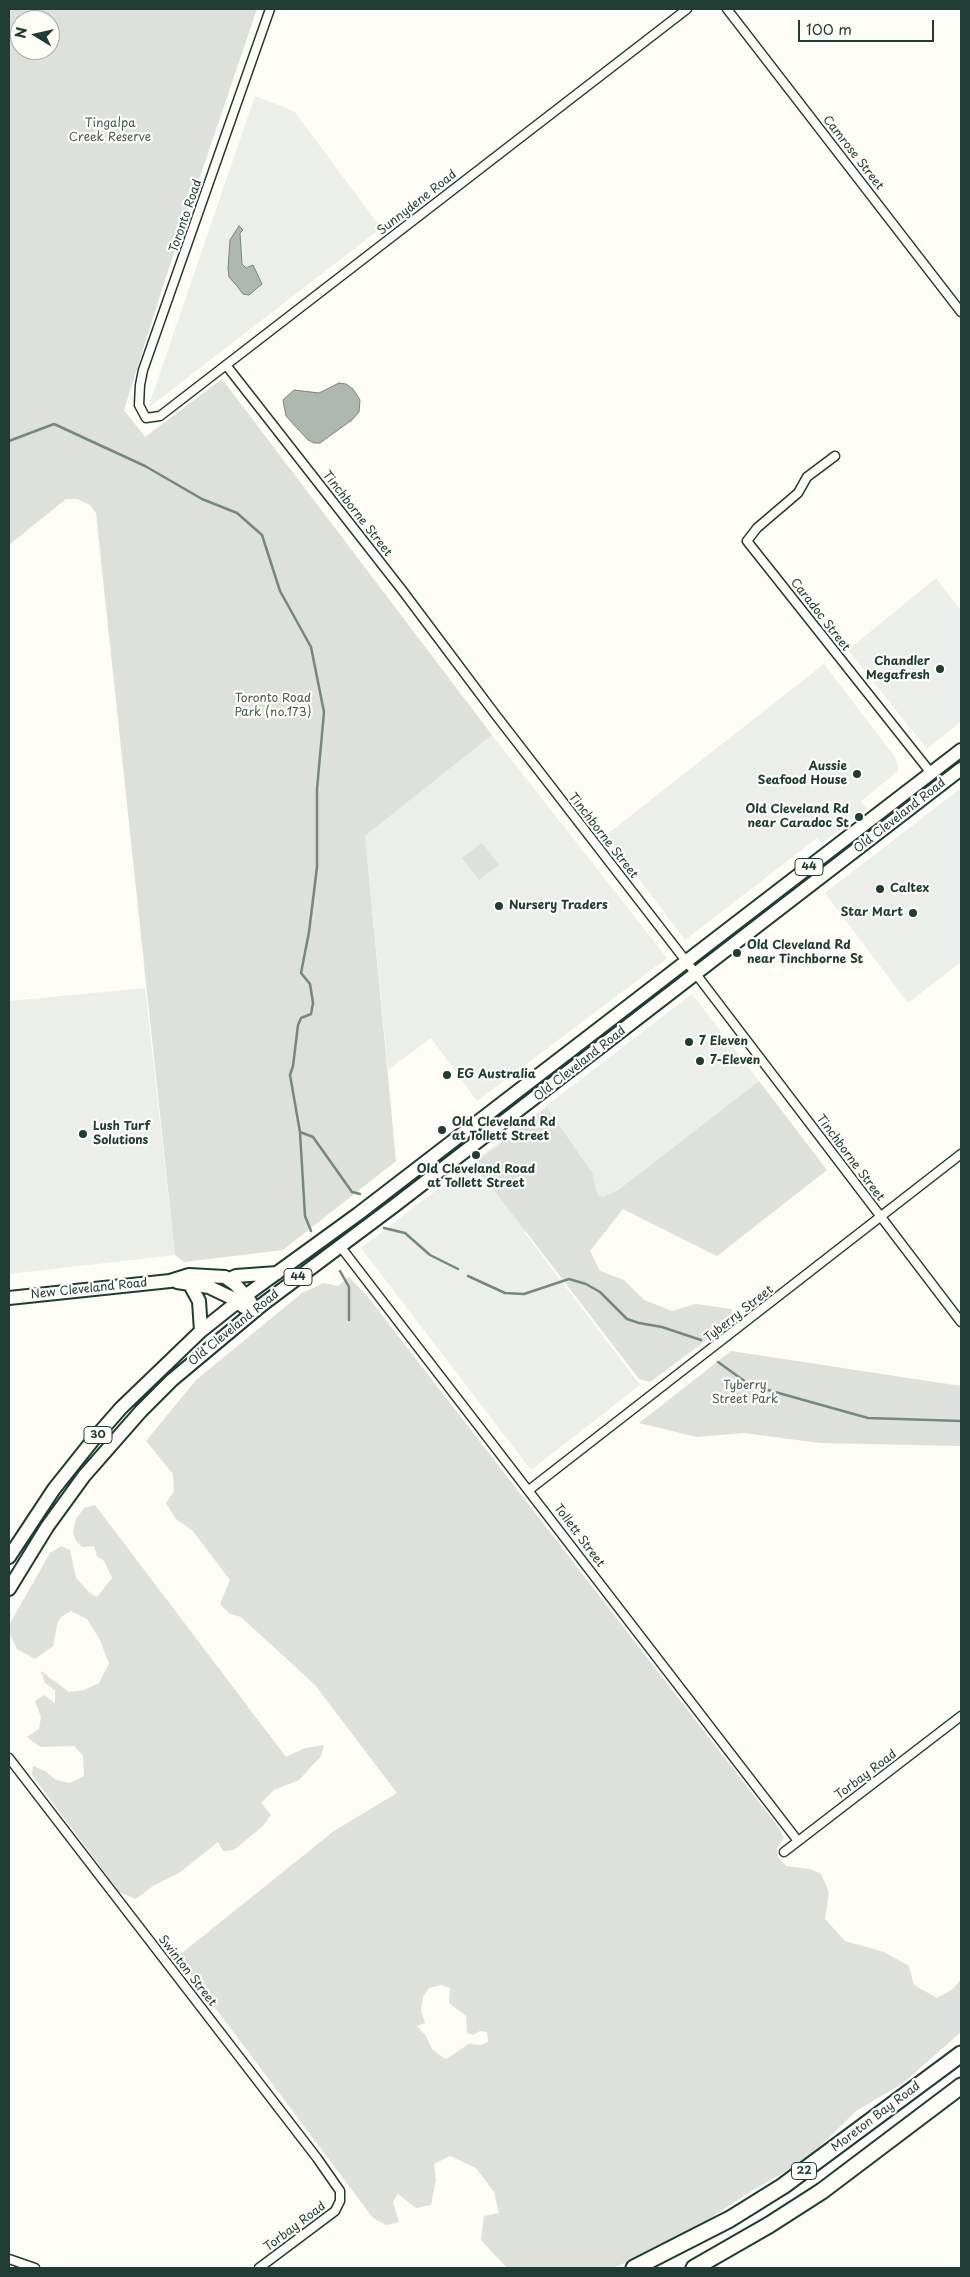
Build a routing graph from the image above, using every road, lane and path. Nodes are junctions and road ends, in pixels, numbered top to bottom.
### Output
1 (270, 9) edge
2 (687, 9) edge
3 (727, 9) edge
4 (961, 312) edge
5 (226, 365) junction
6 (160, 416) joint
7 (835, 456) dead end
8 (961, 750) edge
9 (961, 769) edge
10 (932, 773) junction
11 (687, 962) junction
12 (696, 974) junction
13 (961, 1154) edge
14 (881, 1217) junction
15 (340, 1246) junction
16 (277, 1273) junction
17 (229, 1279) junction
18 (170, 1281) junction
19 (190, 1284) junction
20 (9, 1298) edge
21 (242, 1299) junction
22 (254, 1311) junction
23 (961, 1322) edge
24 (201, 1331) junction
25 (529, 1490) junction
26 (9, 1557) edge
27 (9, 1589) edge
28 (961, 1716) edge
29 (9, 1758) edge
30 (798, 1841) junction
31 (784, 1852) dead end
32 (961, 2054) edge
33 (961, 2086) edge
34 (340, 2201) joint
35 (9, 2259) edge
36 (35, 2268) edge
37 (259, 2268) edge
38 (634, 2268) edge
39 (694, 2268) edge

1 - 6 street, Toronto Road
2 - 5 street, Sunnydene Road
3 - 4 street, Camrose Street
5 - 6 street, Sunnydene Road
5 - 11 street, Tinchborne Street
7 - 10 street, Caradoc Street
8 - 10 main road, Old Cleveland Road / 44
9 - 12 main road, Old Cleveland Road / 44
10 - 11 main road, Old Cleveland Road / 44
11 - 12 street, Tinchborne Street
11 - 16 main road, Old Cleveland Road / 44
12 - 14 street, Tinchborne Street
12 - 15 main road, Old Cleveland Road / 44
13 - 14 street, Tyberry Street
14 - 23 street, Tinchborne Street
14 - 25 street, Tyberry Street
15 - 22 main road, Old Cleveland Road / 44
15 - 25 street, Tollett Street
16 - 17 main road, 44
16 - 21 main road, Old Cleveland Road
17 - 18 main road, New Cleveland Road
17 - 21 main road, New Cleveland Road
18 - 19 main road, New Cleveland Road
18 - 20 main road, New Cleveland Road
19 - 21 main road, New Cleveland Road
19 - 24 main road
21 - 22 main road, New Cleveland Road
21 - 24 main road, Old Cleveland Road
22 - 27 main road, Old Cleveland Road / 30
24 - 26 main road, Old Cleveland Road / 30
25 - 30 street, Tollett Street
28 - 30 street, Torbay Road
29 - 34 street, Swinton Street
30 - 31 street, Torbay Road
32 - 38 highway, Moreton Bay Road / 22
33 - 39 highway, 22
34 - 37 street, Torbay Road
35 - 36 street

